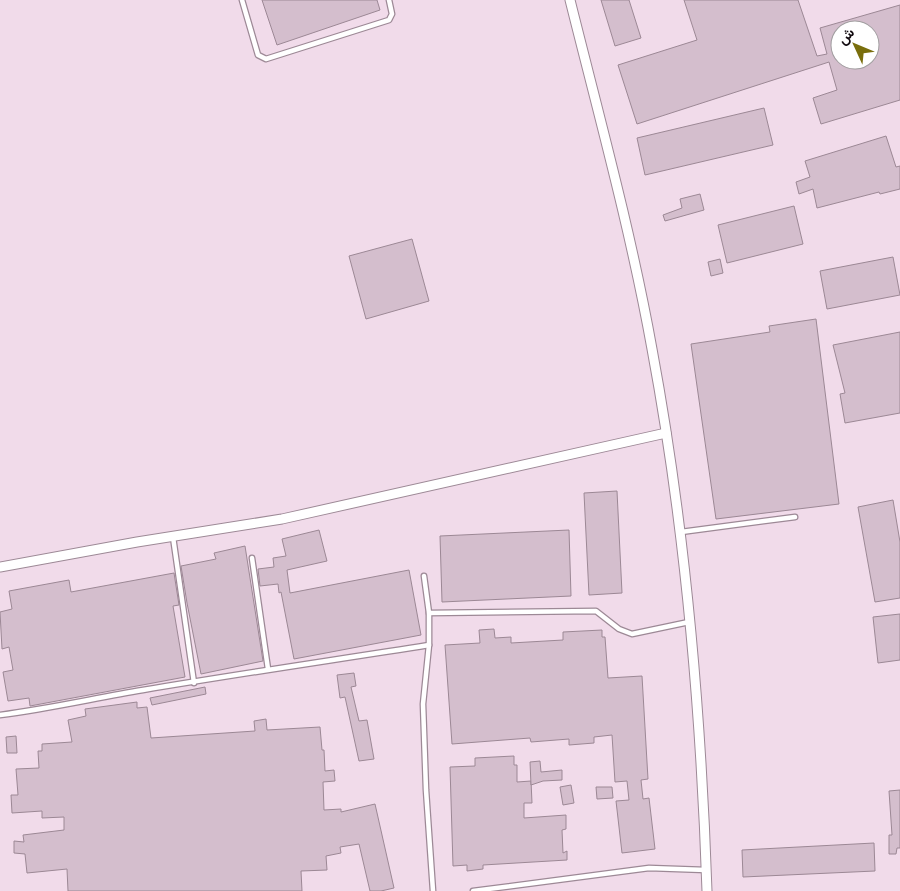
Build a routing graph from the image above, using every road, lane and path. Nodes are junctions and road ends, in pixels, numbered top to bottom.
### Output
1 (242, 0) edge
2 (389, 0) edge
3 (570, 0) edge
4 (666, 433) junction
5 (795, 517) dead end
6 (681, 532) junction
7 (173, 537) junction
8 (252, 558) dead end
9 (0, 567) edge
10 (424, 576) dead end
11 (429, 613) junction
12 (689, 622) junction
13 (429, 646) junction
14 (268, 669) junction
15 (194, 683) junction
16 (0, 715) edge
17 (706, 870) junction
18 (432, 891) edge
19 (473, 891) edge
20 (707, 891) edge

1 - 2 lane
3 - 4 street
4 - 6 street
4 - 7 street
5 - 6 lane
6 - 12 street
7 - 9 street
7 - 15 lane
8 - 14 lane
10 - 11 lane
11 - 12 lane
11 - 13 lane
12 - 17 street
13 - 14 lane
13 - 18 lane
14 - 15 lane
15 - 16 lane
17 - 19 lane
17 - 20 street

